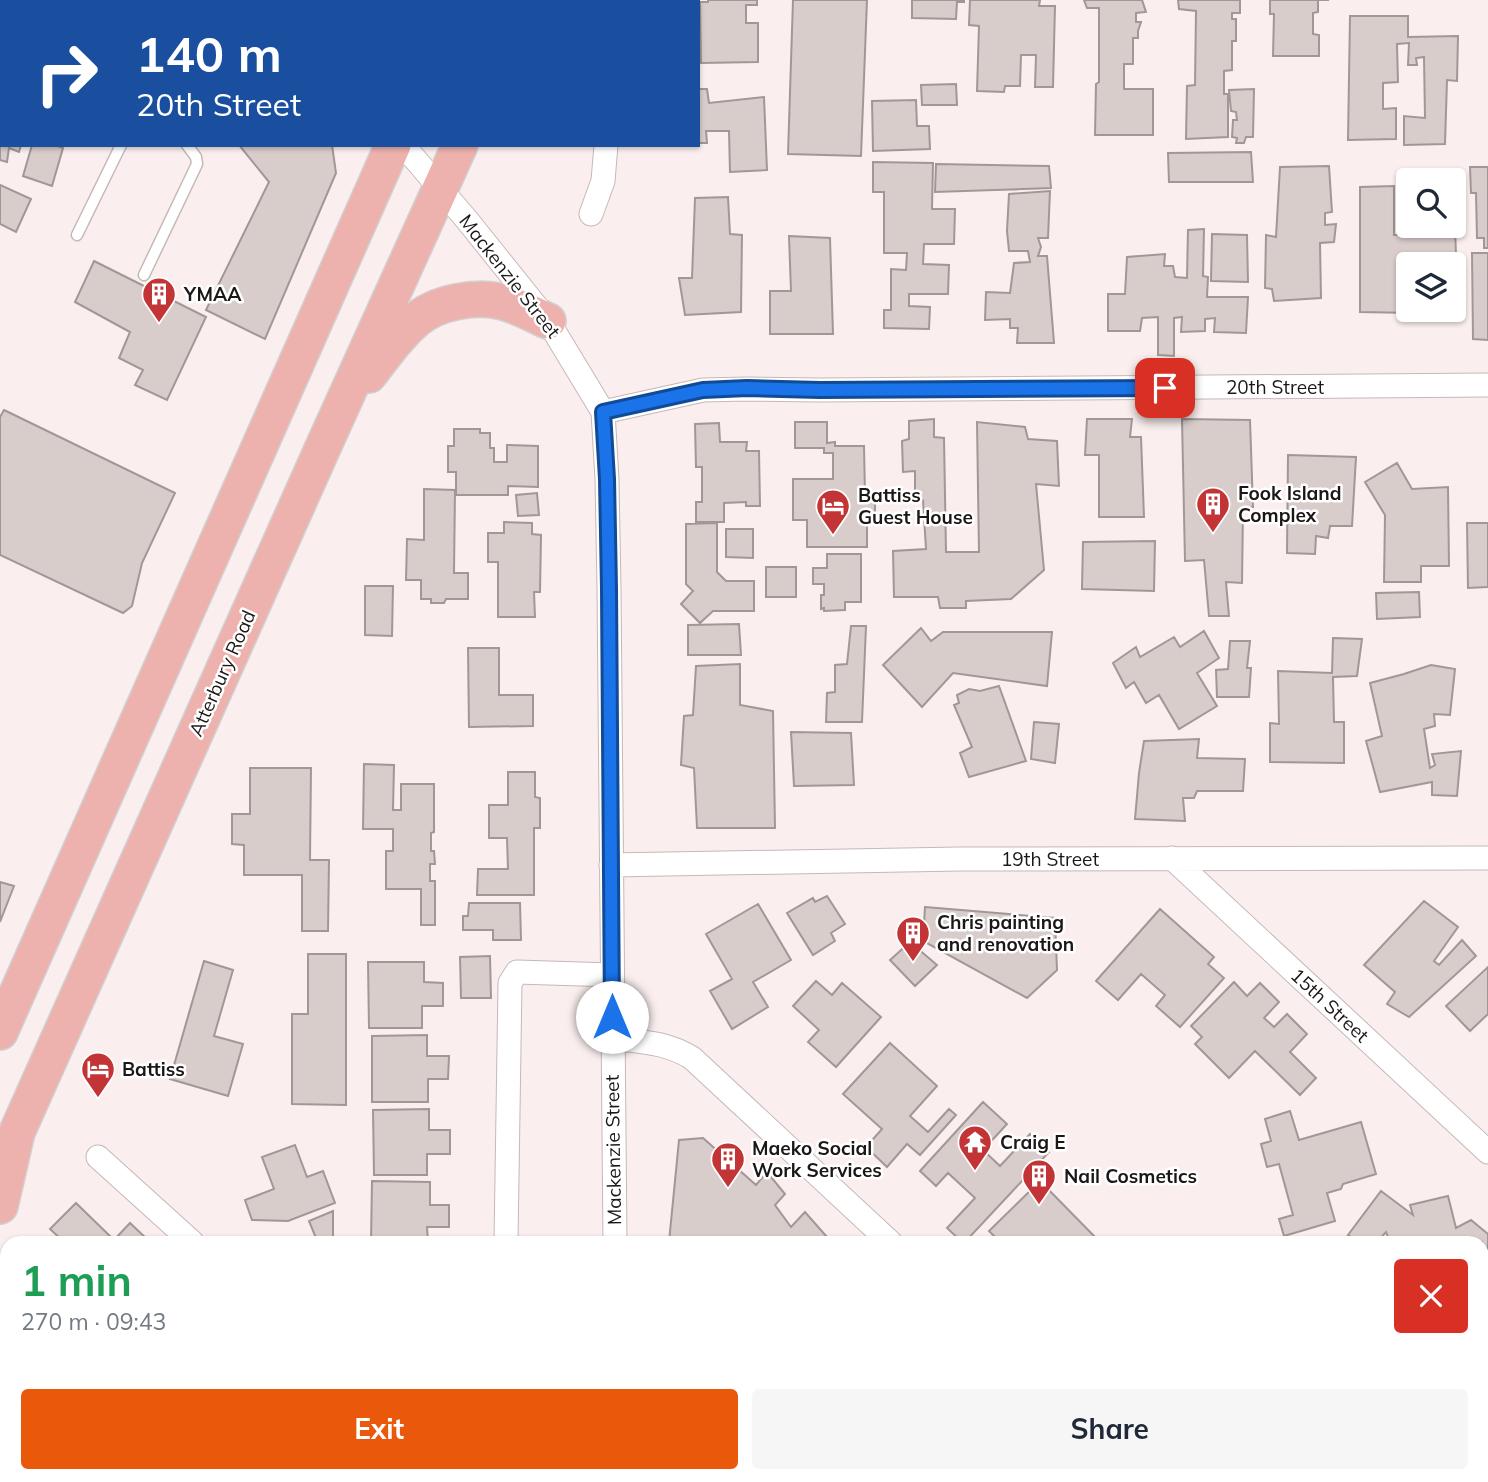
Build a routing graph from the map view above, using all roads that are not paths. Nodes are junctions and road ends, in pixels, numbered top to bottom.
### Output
1 (120, 147) edge
2 (188, 147) edge
3 (392, 147) edge
4 (405, 147) edge
5 (459, 147) edge
6 (606, 147) edge
7 (440, 187) junction
8 (591, 214) dead end
9 (77, 236) dead end
10 (144, 275) dead end
11 (548, 321) junction
12 (1488, 385) edge
13 (603, 412) junction
14 (324, 445) junction
15 (1172, 858) junction
16 (1488, 858) edge
17 (611, 865) junction
18 (612, 975) junction
19 (0, 1032) edge
20 (612, 1038) junction
21 (1488, 1152) edge
22 (98, 1157) dead end
23 (0, 1206) edge
24 (185, 1236) edge
25 (506, 1236) edge
26 (615, 1236) edge
27 (884, 1236) edge

1 - 9 lane
2 - 10 lane
3 - 19 main road
4 - 7 street, Mackenzie Street
5 - 7 main road, Atterbury Road
6 - 8 street
7 - 11 street, Mackenzie Street
7 - 14 main road, Atterbury Road
11 - 13 street, Mackenzie Street
11 - 14 main road
12 - 13 street, 20th Street
13 - 17 street, Mackenzie Street
14 - 23 main road, Atterbury Road
15 - 16 street, 19th Street
15 - 17 street, 19th Street
15 - 21 street, 15th Street
17 - 18 street, Mackenzie Street
18 - 20 street, Mackenzie Street
18 - 25 street
20 - 26 street, Mackenzie Street
20 - 27 street
22 - 24 street

